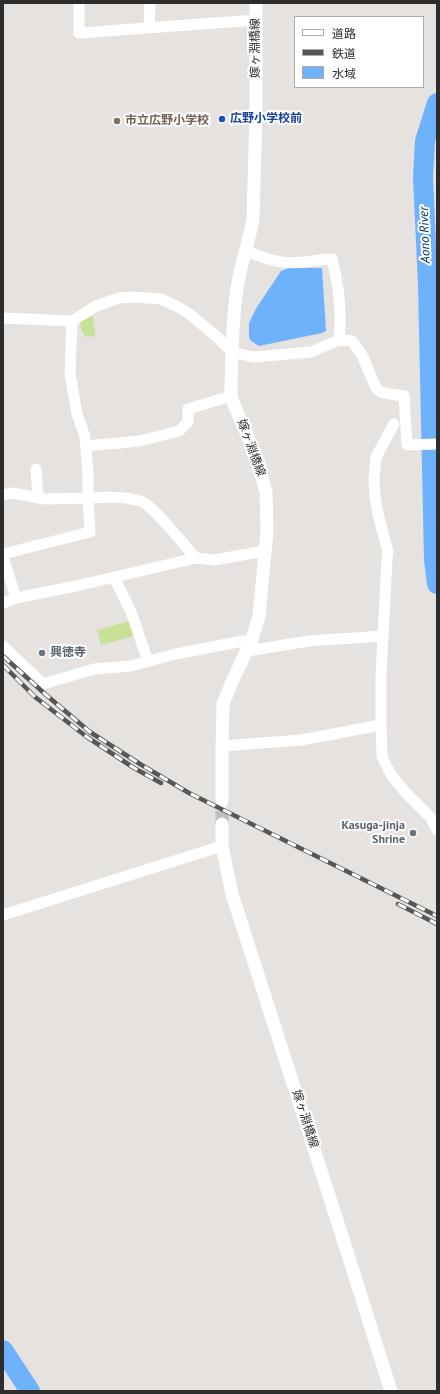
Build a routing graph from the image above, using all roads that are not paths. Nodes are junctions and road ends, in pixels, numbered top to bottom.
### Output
1 (79, 3) edge
2 (150, 3) edge
3 (256, 3) edge
4 (256, 20) junction
5 (149, 28) junction
6 (246, 251) junction
7 (3, 318) edge
8 (72, 321) junction
9 (339, 340) junction
10 (232, 352) junction
11 (231, 396) junction
12 (394, 424) dead end
13 (437, 444) edge
14 (86, 446) junction
15 (36, 469) dead end
16 (3, 495) edge
17 (38, 498) junction
18 (88, 498) junction
19 (265, 551) junction
20 (3, 554) edge
21 (3, 557) edge
22 (196, 558) junction
23 (114, 577) junction
24 (16, 598) junction
25 (3, 603) edge
26 (383, 636) junction
27 (3, 646) edge
28 (249, 646) junction
29 (148, 661) junction
30 (381, 725) junction
31 (222, 746) junction
32 (222, 802) tunnel mouth
33 (222, 824) tunnel mouth
34 (437, 830) edge
35 (222, 846) junction
36 (3, 915) edge
37 (391, 1391) edge

1 - 5 street
2 - 5 street
3 - 4 street, 嫁ヶ淵橋線
4 - 5 street
4 - 6 street, 嫁ヶ淵橋線
6 - 9 street
6 - 10 street, 嫁ヶ淵橋線
7 - 8 street
8 - 10 street
8 - 14 street
9 - 10 street
9 - 13 street
10 - 11 street, 嫁ヶ淵橋線
11 - 14 street
11 - 19 street, 嫁ヶ淵橋線
12 - 26 street
14 - 18 street
15 - 17 street
16 - 17 street
17 - 18 street
18 - 20 street
18 - 22 street
19 - 22 street
19 - 28 street, 嫁ヶ淵橋線
21 - 24 street
22 - 23 street
23 - 24 street
23 - 29 street
24 - 25 street
26 - 28 street
26 - 30 street
27 - 29 street
28 - 29 street
28 - 31 street, 嫁ヶ淵橋線
30 - 31 street
30 - 34 street
31 - 32 street, 嫁ヶ淵橋線
33 - 35 street, 嫁ヶ淵橋線
35 - 36 street
35 - 37 street, 嫁ヶ淵橋線

